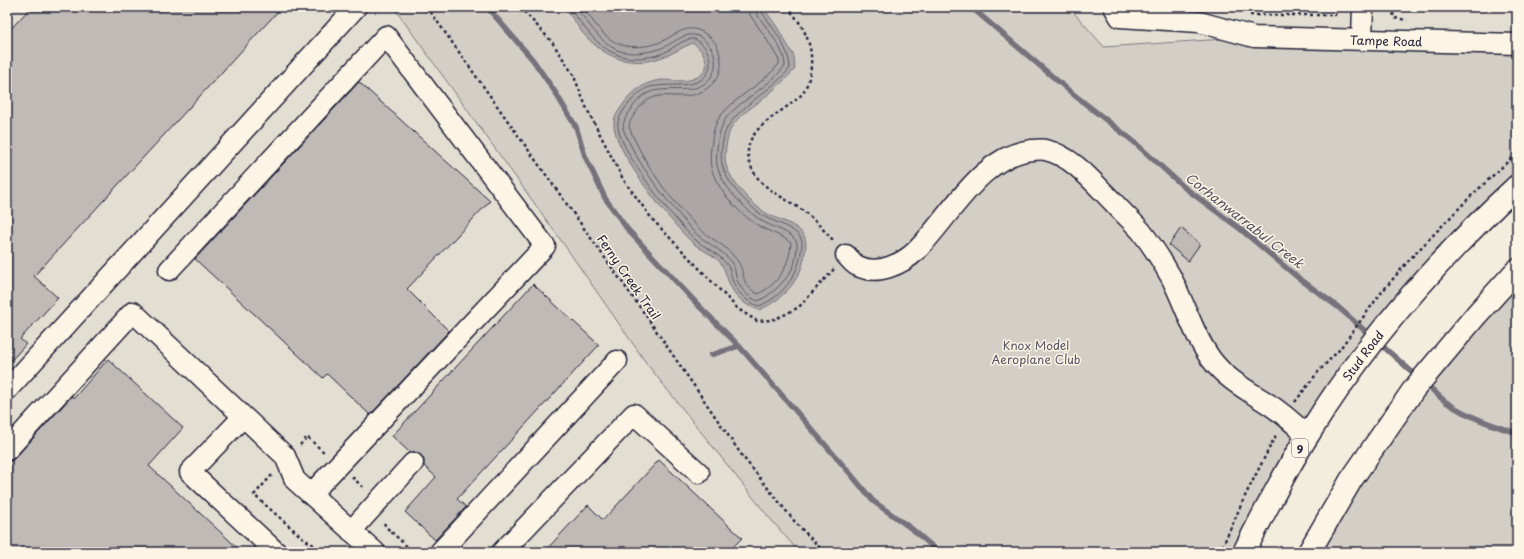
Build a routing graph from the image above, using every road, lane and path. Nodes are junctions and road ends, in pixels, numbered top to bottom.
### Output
1 (356, 7) edge
2 (427, 7) edge
3 (520, 7) edge
4 (787, 7) edge
5 (1114, 7) edge
6 (1338, 7) edge
7 (1363, 7) edge
8 (1393, 7) edge
9 (1246, 15) dead end
10 (1394, 18) dead end
11 (1362, 39) junction
12 (1517, 44) edge
13 (1517, 153) edge
14 (1517, 186) edge
15 (846, 255) junction
16 (169, 270) dead end
17 (1517, 270) edge
18 (617, 361) dead end
19 (7, 390) edge
20 (1285, 416) junction
21 (243, 417) junction
22 (1308, 436) junction
23 (7, 450) edge
24 (413, 463) dead end
25 (699, 473) dead end
26 (273, 474) dead end
27 (311, 494) junction
28 (351, 531) junction
29 (276, 552) edge
30 (324, 552) edge
31 (375, 552) edge
32 (440, 552) edge
33 (502, 552) edge
34 (824, 552) edge
35 (1220, 552) edge
36 (1244, 552) edge
37 (1309, 552) edge

1 - 19 street
2 - 34 path, Ferny Creek Trail
3 - 15 path
4 - 15 path
5 - 11 street, Tampe Road
6 - 9 path
7 - 11 street
8 - 10 path
11 - 12 street, Tampe Road
13 - 20 path
14 - 22 highway, Stud Road / 9
15 - 20 street
16 - 27 street
17 - 37 highway
18 - 32 street
20 - 22 street
20 - 35 path
21 - 23 street
21 - 27 street
21 - 29 street
22 - 36 highway, Stud Road / 9
24 - 28 street
25 - 33 street
26 - 30 path
27 - 28 street
28 - 31 street

